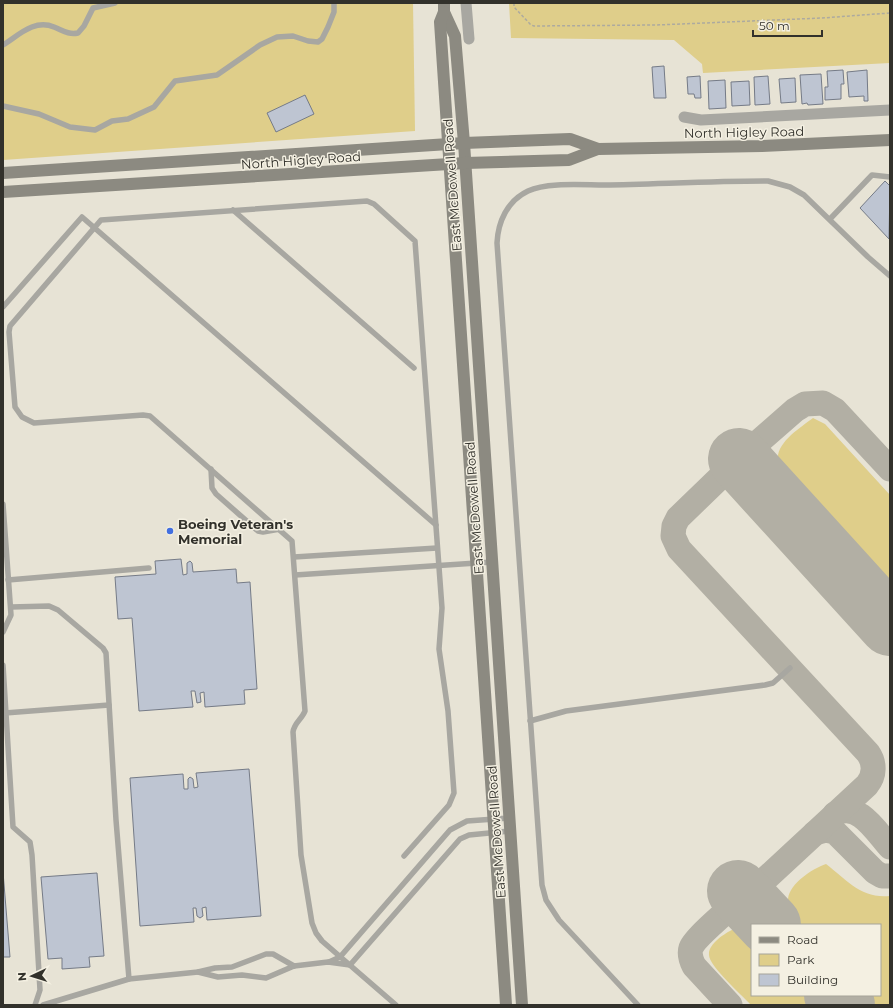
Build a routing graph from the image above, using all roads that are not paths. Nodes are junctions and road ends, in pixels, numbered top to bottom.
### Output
1 (115, 3) edge
2 (334, 3) edge
3 (466, 3) edge
4 (444, 8) edge
5 (469, 39) dead end
6 (3, 45) edge
7 (3, 106) edge
8 (890, 110) edge
9 (684, 116) dead end
10 (890, 140) edge
11 (464, 143) junction
12 (447, 145) junction
13 (598, 149) junction
14 (465, 163) junction
15 (448, 164) junction
16 (3, 173) edge
17 (890, 177) edge
18 (3, 192) edge
19 (233, 210) junction
20 (830, 219) junction
21 (94, 228) junction
22 (890, 276) edge
23 (3, 307) edge
24 (414, 368) dead end
25 (211, 469) junction
26 (3, 504) edge
27 (436, 525) junction
28 (280, 529) junction
29 (438, 548) junction
30 (294, 557) junction
31 (492, 562) junction
32 (476, 563) junction
33 (439, 565) junction
34 (149, 568) dead end
35 (295, 575) junction
36 (8, 580) junction
37 (11, 606) junction
38 (3, 632) edge
39 (3, 665) edge
40 (790, 668) dead end
41 (109, 705) junction
42 (5, 717) edge
43 (530, 721) junction
44 (510, 818) junction
45 (493, 819) junction
46 (510, 831) junction
47 (494, 832) junction
48 (404, 856) dead end
49 (340, 957) junction
50 (328, 962) junction
51 (350, 965) junction
52 (294, 966) junction
53 (198, 972) junction
54 (129, 979) junction
55 (35, 1005) edge
56 (43, 1005) edge
57 (396, 1005) edge
58 (506, 1005) edge
59 (522, 1005) edge
60 (638, 1005) edge

1 - 6 lane
2 - 7 lane
3 - 5 street
4 - 11 main road, East McDowell Road
4 - 12 main road, East McDowell Road
8 - 9 street, North Higley Road
10 - 13 main road, North Higley Road
11 - 12 main road, North Higley Road
11 - 13 main road, North Higley Road
11 - 14 main road, East McDowell Road
12 - 15 main road, East McDowell Road
12 - 16 main road, North Higley Road
13 - 14 main road, North Higley Road
14 - 15 main road, North Higley Road
14 - 31 main road, East McDowell Road
15 - 18 main road, North Higley Road
15 - 32 main road, East McDowell Road
17 - 20 lane
19 - 21 lane
19 - 24 lane
19 - 27 lane
20 - 22 lane
20 - 43 lane
21 - 23 lane
21 - 25 lane
21 - 27 lane
25 - 28 lane
25 - 28 lane
26 - 36 lane
27 - 29 lane
28 - 30 lane
29 - 30 lane
29 - 33 lane
30 - 35 lane
31 - 32 lane
31 - 44 main road, East McDowell Road
32 - 33 lane
32 - 45 main road, East McDowell Road
33 - 35 lane
33 - 48 lane
34 - 36 lane
35 - 49 lane
36 - 37 lane
37 - 38 lane
37 - 41 lane
39 - 42 lane
40 - 43 lane
41 - 42 lane
41 - 54 lane
42 - 55 lane
43 - 60 lane
44 - 45 lane
44 - 46 main road, East McDowell Road
45 - 47 main road, East McDowell Road
45 - 49 lane
46 - 47 lane
46 - 59 main road, East McDowell Road
47 - 51 lane
47 - 58 main road, East McDowell Road
49 - 50 lane
49 - 51 lane
50 - 51 lane
50 - 52 lane
51 - 57 lane
52 - 53 lane
52 - 53 lane
53 - 54 lane
54 - 56 lane

